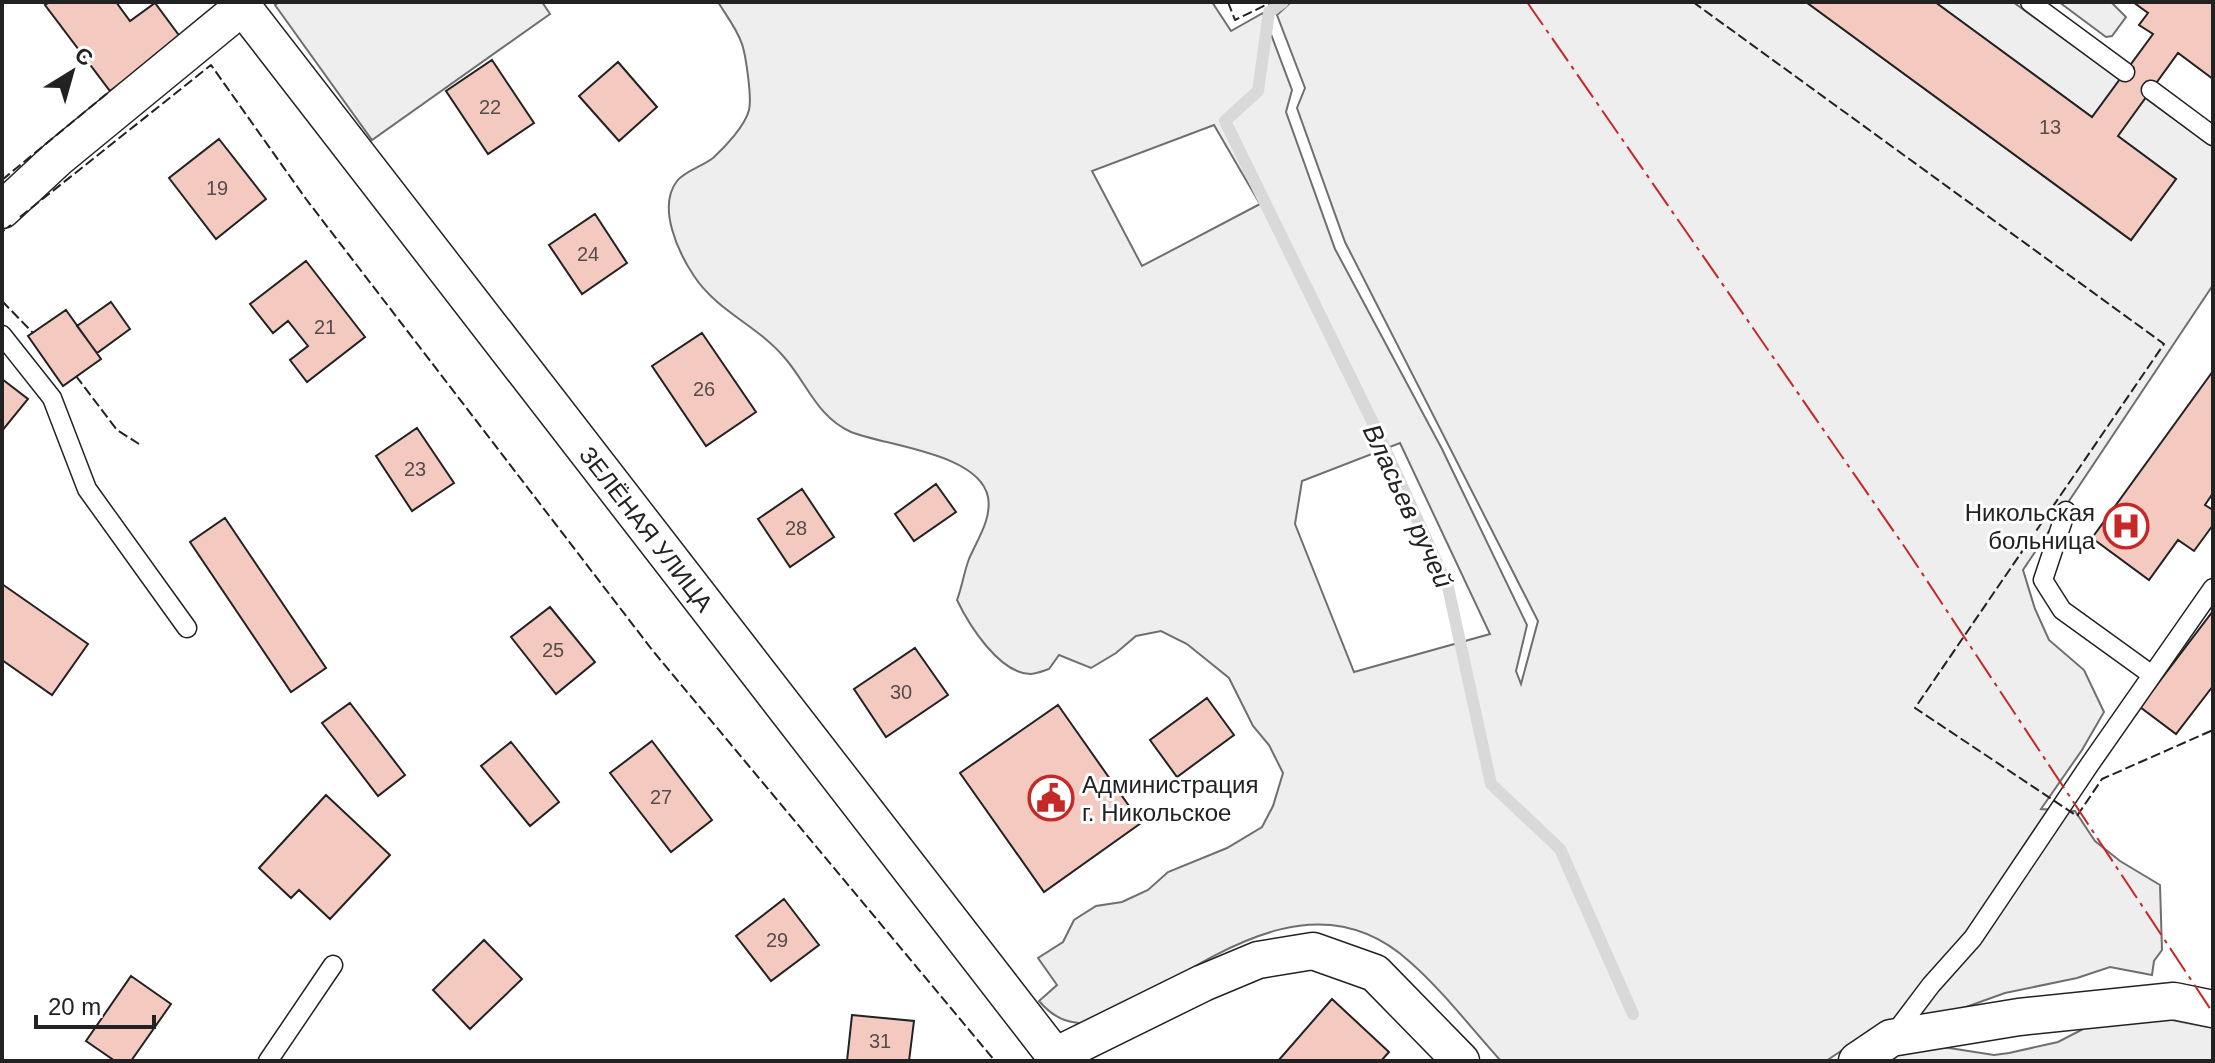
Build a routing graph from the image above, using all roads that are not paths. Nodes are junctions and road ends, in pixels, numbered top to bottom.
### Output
1 (2030, 2) edge
2 (241, 4) edge
3 (2125, 72) dead end
4 (2151, 90) dead end
5 (2213, 136) edge
6 (2, 210) edge
7 (2, 335) edge
8 (2066, 511) dead end
9 (2213, 588) edge
10 (187, 628) dead end
11 (2152, 675) junction
12 (333, 965) dead end
13 (2213, 1009) edge
14 (1891, 1038) junction
15 (1054, 1059) edge
16 (268, 1061) edge
17 (1461, 1061) edge
18 (1857, 1061) edge

1 - 3 lane
2 - 6 street
2 - 15 street, ЗЕЛЁНАЯ УЛИЦА
4 - 5 lane
7 - 10 lane
8 - 11 lane
9 - 11 lane
11 - 14 lane
12 - 16 lane
13 - 14 street
14 - 18 street
15 - 17 street

